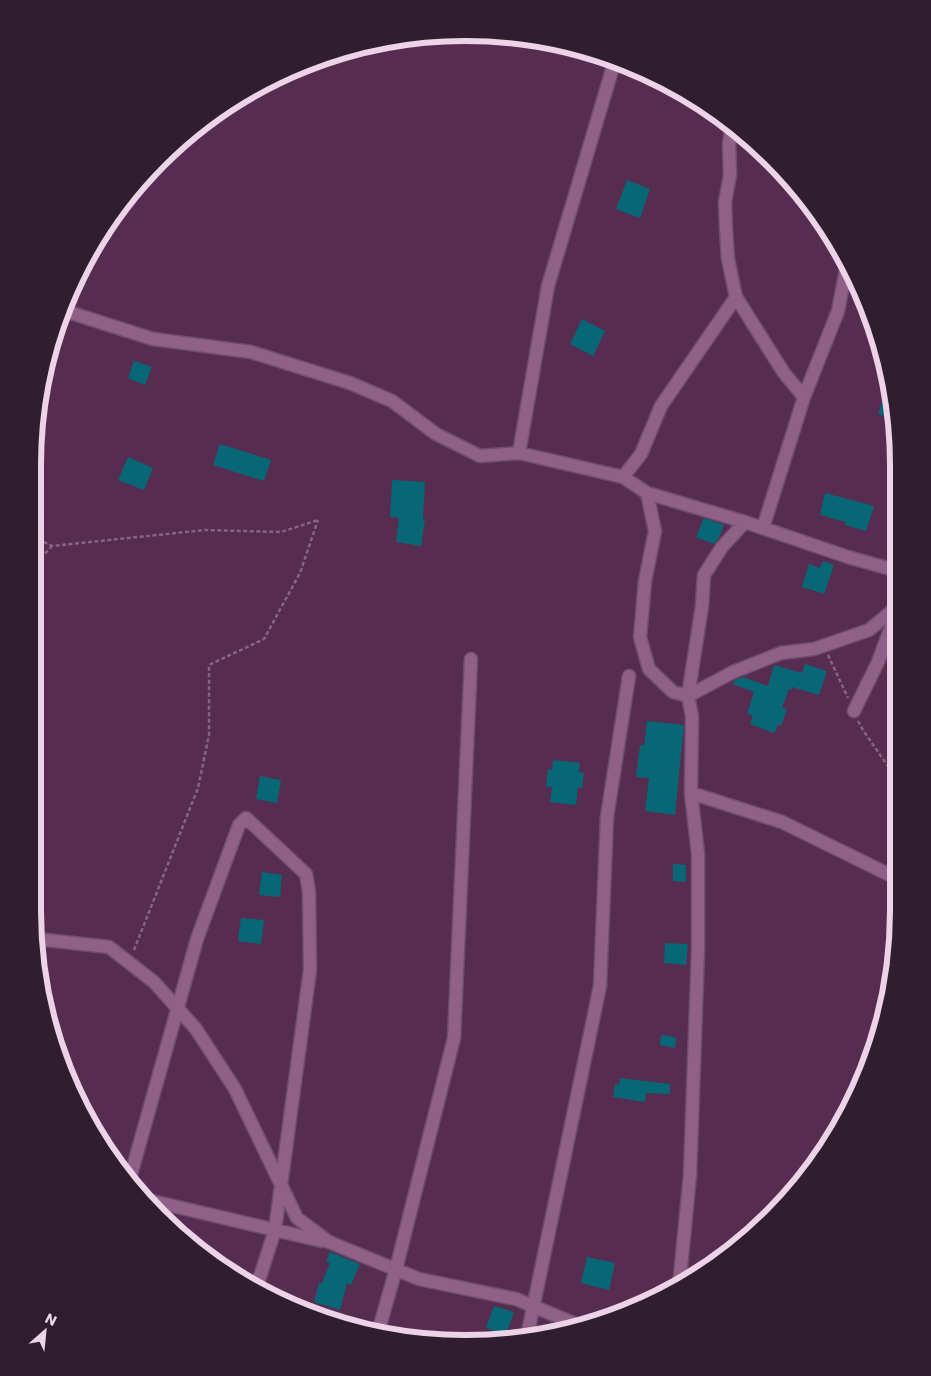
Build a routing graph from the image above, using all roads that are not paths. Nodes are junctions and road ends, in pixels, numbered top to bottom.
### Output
1 (613, 68) edge
2 (731, 135) edge
3 (845, 276) edge
4 (736, 296) junction
5 (70, 313) edge
6 (804, 397) junction
7 (519, 453) junction
8 (623, 477) junction
9 (647, 493) junction
10 (745, 522) junction
11 (763, 528) junction
12 (890, 569) edge
13 (890, 613) edge
14 (890, 628) edge
15 (471, 659) dead end
16 (629, 676) dead end
17 (688, 696) junction
18 (854, 711) dead end
19 (692, 793) junction
20 (890, 875) edge
21 (42, 940) edge
22 (177, 1008) junction
23 (132, 1172) edge
24 (281, 1184) junction
25 (159, 1203) edge
26 (275, 1230) junction
27 (329, 1242) junction
28 (396, 1269) junction
29 (680, 1277) edge
30 (259, 1281) edge
31 (534, 1307) junction
32 (569, 1321) edge
33 (380, 1326) edge
34 (529, 1330) edge

1 - 7 street
2 - 4 street
3 - 6 street
4 - 6 street
4 - 8 street
5 - 7 street
6 - 11 street
7 - 8 street
8 - 9 street
9 - 10 street
9 - 17 street
10 - 11 street
10 - 17 street
11 - 12 street
13 - 17 street
14 - 18 street
15 - 28 street
16 - 31 street
17 - 19 street
19 - 20 street
19 - 29 street
21 - 22 street
22 - 23 street
22 - 24 street
22 - 24 street
24 - 26 street
24 - 27 street
25 - 26 street
26 - 27 street
26 - 30 street
27 - 28 street
28 - 31 street
28 - 33 street
31 - 32 street
31 - 34 street

